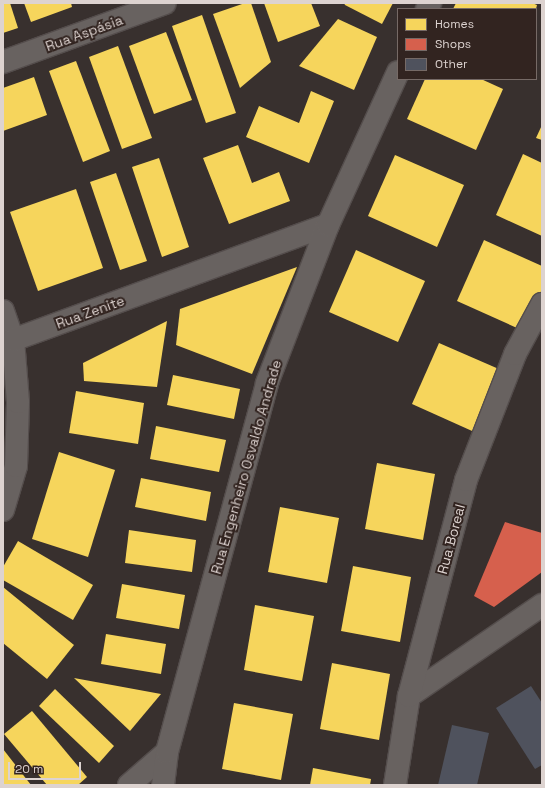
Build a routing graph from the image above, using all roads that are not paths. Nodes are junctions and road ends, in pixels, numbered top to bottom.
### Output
1 (165, 3) edge
2 (3, 62) edge
3 (397, 74) edge
4 (328, 225) junction
5 (542, 304) edge
6 (3, 310) edge
7 (13, 340) junction
8 (3, 510) edge
9 (542, 605) edge
10 (409, 696) junction
11 (167, 752) junction
12 (129, 785) edge
13 (163, 785) edge
14 (395, 785) edge

1 - 2 street, Rua Aspásia
3 - 4 street, Rua Engenheiro Osvaldo Andrade
4 - 7 street, Rua Zenite
4 - 11 street, Rua Engenheiro Osvaldo Andrade
5 - 10 street, Rua Boreal
6 - 7 street
7 - 8 street
9 - 10 street
10 - 14 street, Rua Boreal
11 - 12 street
11 - 13 street, Rua Engenheiro Osvaldo Andrade

